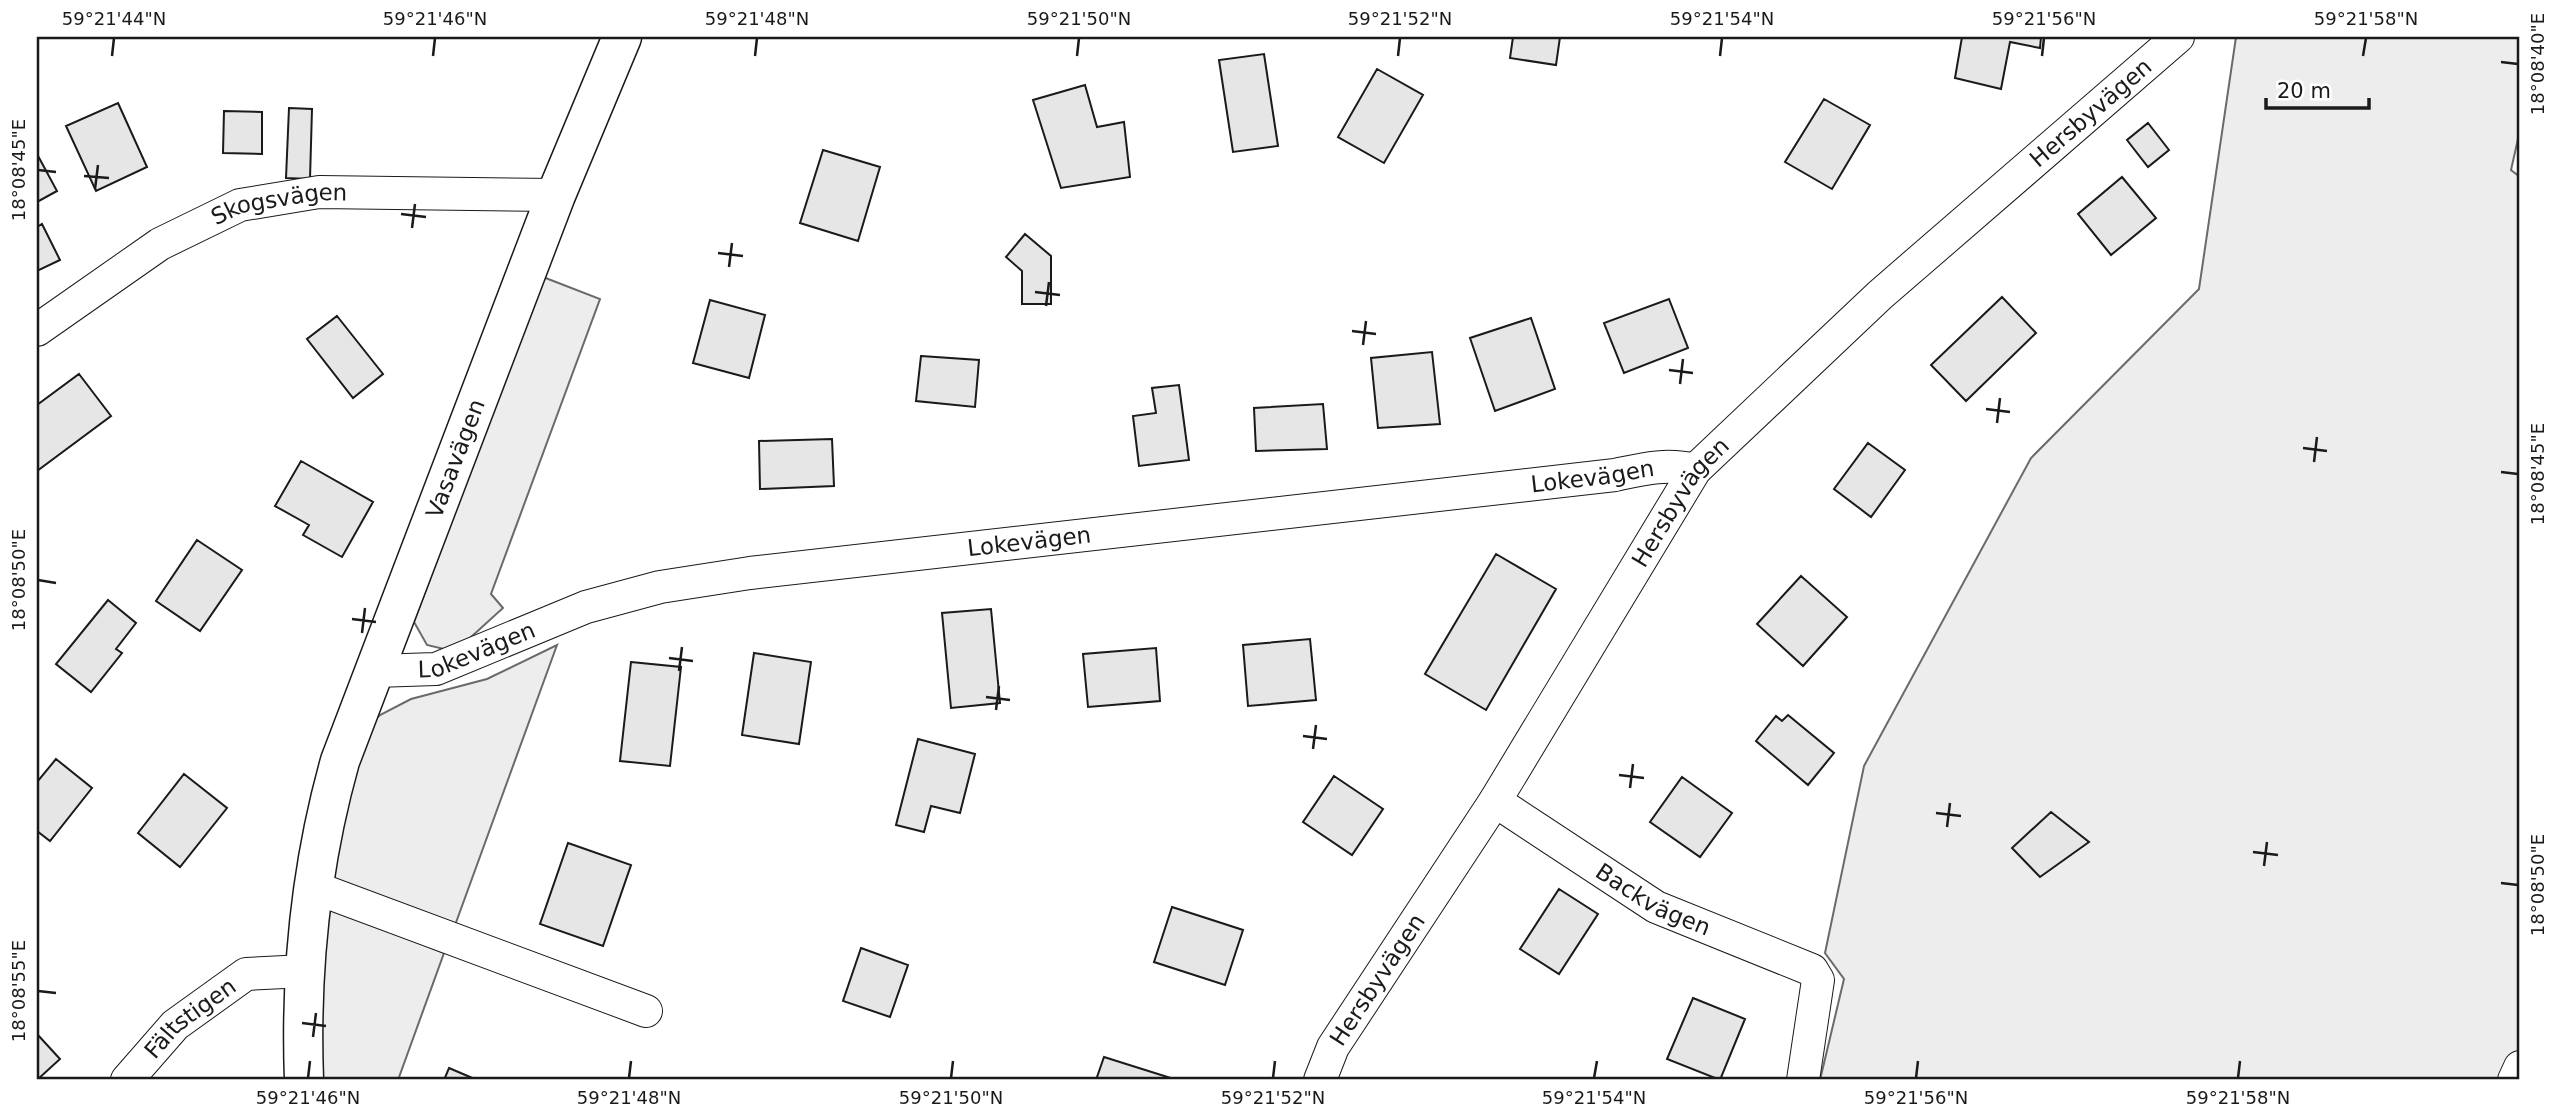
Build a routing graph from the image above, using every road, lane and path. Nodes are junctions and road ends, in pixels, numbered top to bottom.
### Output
1 (622, 37) edge
2 (2178, 37) edge
3 (556, 195) junction
4 (37, 330) edge
5 (1695, 470) junction
6 (375, 671) junction
7 (1495, 801) junction
8 (313, 887) junction
9 (305, 971) junction
10 (646, 1011) dead end
11 (2520, 1067) edge
12 (127, 1080) edge
13 (304, 1080) edge
14 (1320, 1080) edge
15 (1803, 1080) edge
16 (2514, 1080) edge

1 - 3 street, Vasavägen
2 - 5 street, Hersbyvägen
3 - 4 street, Skogsvägen
3 - 6 street, Vasavägen
5 - 6 street, Lokevägen
5 - 7 street, Hersbyvägen
6 - 8 street, Vasavägen
7 - 14 street, Hersbyvägen
7 - 15 street, Backvägen
8 - 9 street, Vasavägen
8 - 10 street
9 - 12 street, Fältstigen
9 - 13 street, Vasavägen
11 - 16 street

